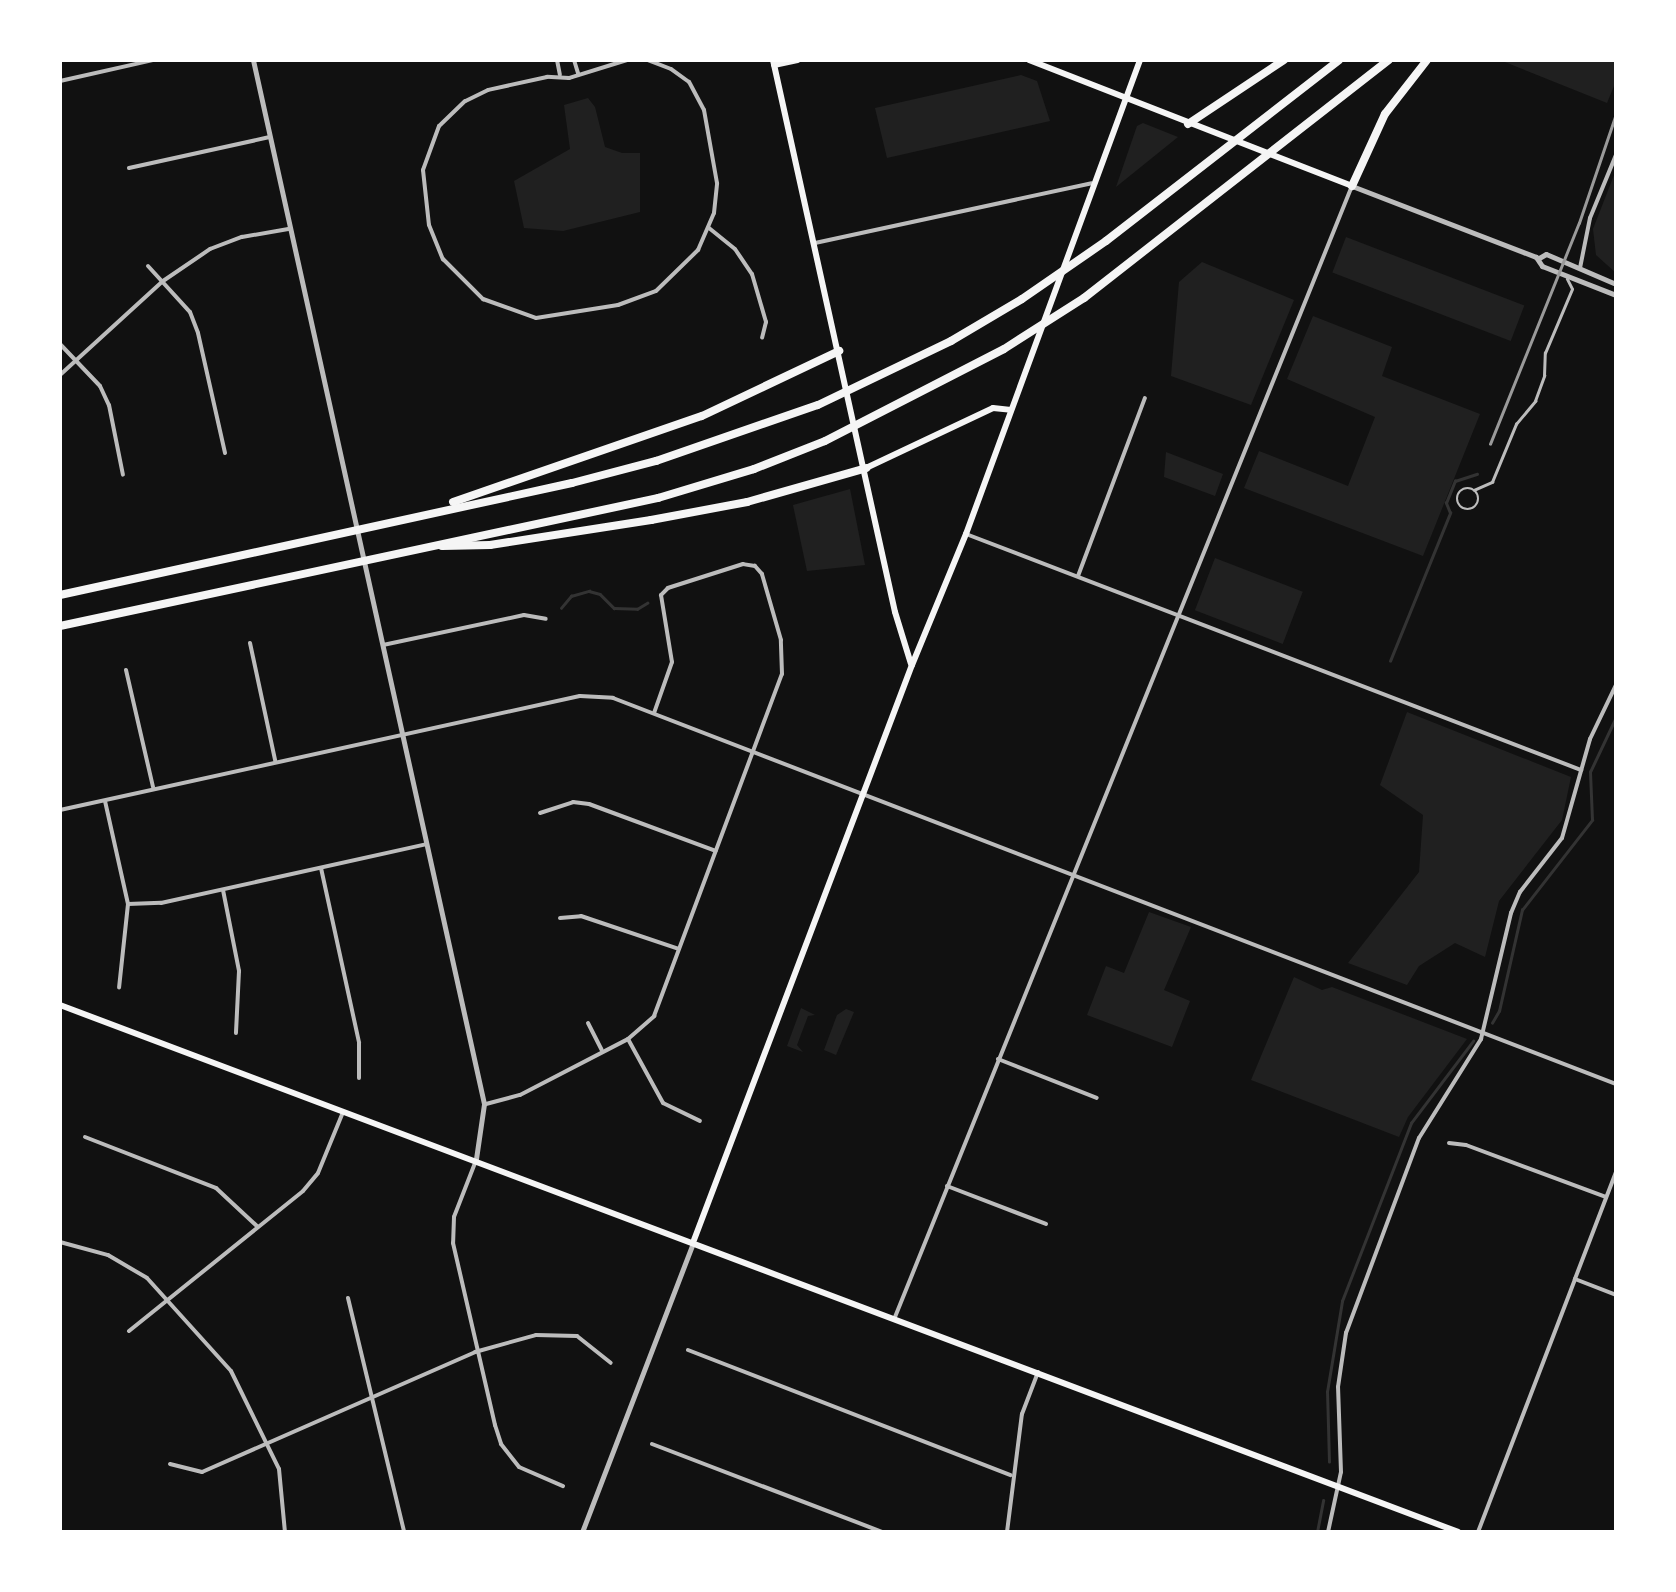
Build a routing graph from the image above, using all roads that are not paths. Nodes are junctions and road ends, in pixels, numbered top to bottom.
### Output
1 (152, 60) edge
2 (253, 60) edge
3 (557, 60) edge
4 (574, 60) edge
5 (627, 60) edge
6 (646, 60) edge
7 (797, 60) edge
8 (1029, 60) edge
9 (1140, 60) edge
10 (1284, 60) edge
11 (1339, 60) edge
12 (1388, 60) edge
13 (1427, 60) edge
14 (774, 63) edge
15 (578, 73) junction
16 (560, 77) junction
17 (60, 82) edge
18 (1126, 99) junction
19 (1188, 124) junction
20 (270, 137) junction
21 (1616, 155) edge
22 (129, 168) dead end
23 (1097, 183) junction
24 (1352, 186) junction
25 (709, 228) junction
26 (288, 229) junction
27 (815, 243) junction
28 (1539, 258) junction
29 (148, 266) dead end
30 (1580, 268) junction
31 (1563, 274) junction
32 (163, 282) junction
33 (1616, 284) edge
34 (1616, 294) edge
35 (762, 338) dead end
36 (60, 344) edge
37 (839, 352) junction
38 (73, 362) junction
39 (60, 375) edge
40 (1145, 398) dead end
41 (1012, 410) junction
42 (224, 453) dead end
43 (866, 468) junction
44 (123, 475) dead end
45 (1474, 490) junction
46 (413, 515) junction
47 (966, 534) junction
48 (418, 547) junction
49 (1078, 576) junction
50 (60, 595) edge
51 (1178, 616) junction
52 (546, 619) dead end
53 (60, 626) edge
54 (250, 643) dead end
55 (383, 645) junction
56 (912, 665) junction
57 (126, 670) dead end
58 (1616, 686) edge
59 (654, 713) junction
60 (402, 734) junction
61 (754, 750) junction
62 (276, 762) junction
63 (1581, 770) junction
64 (153, 789) junction
65 (864, 792) junction
66 (105, 800) junction
67 (60, 810) edge
68 (540, 813) dead end
69 (427, 844) junction
70 (716, 851) junction
71 (322, 868) junction
72 (1073, 873) junction
73 (223, 890) junction
74 (128, 904) junction
75 (560, 918) dead end
76 (678, 949) junction
77 (118, 988) dead end
78 (60, 1005) edge
79 (588, 1024) dead end
80 (1482, 1031) junction
81 (236, 1033) dead end
82 (628, 1039) junction
83 (602, 1052) junction
84 (998, 1059) junction
85 (359, 1078) dead end
86 (1616, 1084) edge
87 (1097, 1098) dead end
88 (484, 1104) junction
89 (343, 1112) junction
90 (700, 1121) dead end
91 (85, 1137) dead end
92 (1449, 1143) dead end
93 (476, 1159) junction
94 (1616, 1172) edge
95 (947, 1186) junction
96 (1609, 1189) junction
97 (1616, 1192) edge
98 (1606, 1197) junction
99 (1046, 1224) dead end
100 (258, 1228) junction
101 (694, 1240) junction
102 (60, 1242) edge
103 (1575, 1278) junction
104 (1616, 1294) edge
105 (348, 1298) dead end
106 (168, 1300) junction
107 (896, 1317) junction
108 (129, 1331) dead end
109 (688, 1350) dead end
110 (476, 1352) junction
111 (611, 1364) dead end
112 (1038, 1372) junction
113 (371, 1398) junction
114 (268, 1443) junction
115 (652, 1444) dead end
116 (170, 1464) dead end
117 (1011, 1475) junction
118 (563, 1486) dead end
119 (1339, 1486) junction
120 (285, 1532) edge
121 (404, 1532) edge
122 (582, 1532) edge
123 (882, 1532) edge
124 (1006, 1532) edge
125 (1328, 1532) edge
126 (1458, 1532) edge
127 (1478, 1532) edge

1 - 17 street
2 - 20 street
3 - 16 street
4 - 15 street
5 - 15 street
6 - 25 street
7 - 14 main road
8 - 18 main road
9 - 18 main road
10 - 19 highway
11 - 46 highway
12 - 48 highway
13 - 24 highway
14 - 27 main road
15 - 16 street
16 - 25 street
18 - 19 main road
18 - 23 main road
19 - 24 main road
20 - 22 street
20 - 26 street
21 - 30 street
23 - 27 street
23 - 41 main road
24 - 28 street
24 - 51 street
25 - 35 street
26 - 32 street
26 - 55 street
27 - 37 main road
28 - 30 street
28 - 31 street
29 - 32 street
30 - 33 street
31 - 34 street
31 - 45 lane
32 - 38 street
32 - 42 street
36 - 38 street
37 - 43 main road
37 - 46 highway
38 - 39 street
38 - 44 street
40 - 49 street
41 - 43 main road
41 - 47 main road
43 - 48 highway
43 - 56 main road
45 - 45 lane
46 - 50 highway
47 - 49 street
47 - 56 main road
48 - 53 highway
49 - 51 street
51 - 63 street
51 - 72 street
52 - 55 street
54 - 62 street
55 - 60 street
56 - 65 main road
57 - 64 street
58 - 63 street
59 - 60 street
59 - 61 street
59 - 61 street
60 - 62 street
60 - 69 street
61 - 65 street
61 - 70 street
62 - 64 street
63 - 80 street
64 - 66 street
65 - 72 street
65 - 101 main road
66 - 67 street
66 - 74 street
68 - 70 street
69 - 71 street
69 - 88 street
70 - 76 street
71 - 73 street
71 - 85 street
72 - 80 street
72 - 84 street
73 - 74 street
73 - 81 street
74 - 77 street
75 - 76 street
76 - 82 street
78 - 89 main road
79 - 83 street
80 - 86 street
80 - 119 street
82 - 83 street
82 - 90 street
83 - 88 street
84 - 87 street
84 - 95 street
88 - 93 street
89 - 93 main road
89 - 100 street
91 - 100 street
92 - 98 street
93 - 101 main road
93 - 110 street
94 - 96 street
95 - 99 street
95 - 107 street
96 - 97 street
96 - 98 street
98 - 103 street
100 - 106 street
101 - 107 main road
101 - 122 street
102 - 106 street
103 - 104 street
103 - 127 street
105 - 113 street
106 - 108 street
106 - 114 street
107 - 112 main road
109 - 117 street
110 - 111 street
110 - 113 street
110 - 118 street
112 - 117 street
112 - 119 main road
113 - 114 street
113 - 121 street
114 - 116 street
114 - 120 street
115 - 123 street
117 - 124 street
119 - 125 street
119 - 126 main road

